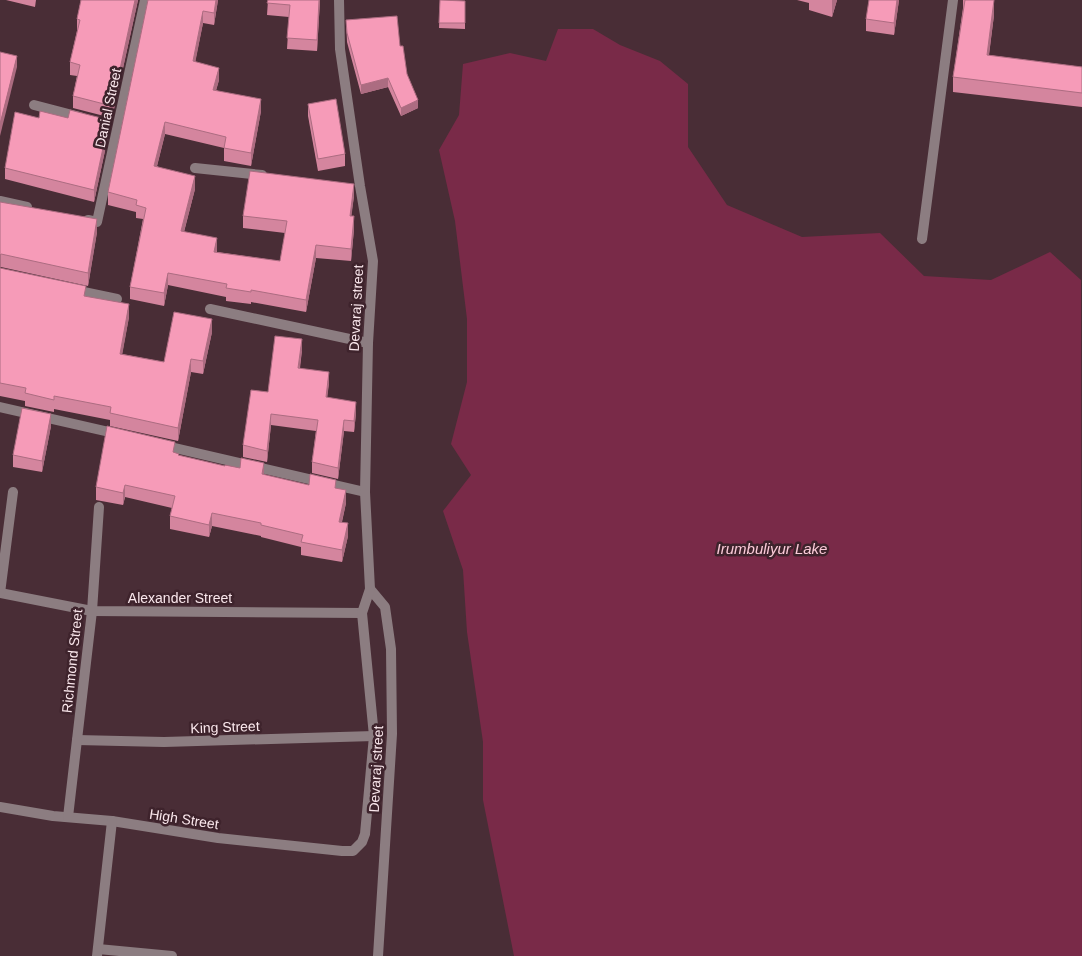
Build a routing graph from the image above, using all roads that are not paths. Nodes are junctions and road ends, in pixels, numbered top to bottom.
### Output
1 (145, 0) edge
2 (340, 0) edge
3 (953, 0) edge
4 (34, 105) dead end
5 (90, 120) edge
6 (195, 168) dead end
7 (273, 176) edge
8 (0, 201) edge
9 (39, 210) edge
10 (77, 218) edge
11 (922, 240) dead end
12 (68, 289) edge
13 (117, 299) dead end
14 (210, 309) dead end
15 (368, 343) junction
16 (0, 407) edge
17 (125, 436) edge
18 (154, 443) edge
19 (12, 492) dead end
20 (365, 492) junction
21 (99, 507) dead end
22 (370, 589) junction
23 (0, 593) edge
24 (92, 611) junction
25 (362, 613) junction
26 (374, 736) junction
27 (77, 740) junction
28 (0, 806) edge
29 (68, 817) junction
30 (112, 821) junction
31 (362, 842) joint
32 (98, 952) edge
33 (172, 956) edge
34 (378, 956) edge

1 - 10 street, Danial Street
2 - 15 street, Devaraj street
3 - 11 street
4 - 5 street
6 - 7 street
8 - 9 street
12 - 13 street
14 - 15 street
15 - 20 street, Devaraj street
16 - 17 street
18 - 20 street
19 - 23 street
20 - 22 street, Devaraj street
21 - 24 street, Richmond Street
22 - 25 street, Devaraj street
22 - 34 street, Devaraj street
23 - 24 street, Alexander Street
24 - 25 street, Alexander Street
24 - 27 street, Richmond Street
25 - 26 street, Devaraj street
26 - 27 street, King Street
26 - 31 street, Devaraj street
27 - 29 street, Richmond Street
28 - 29 street, High Street
29 - 30 street, High Street
30 - 31 street, High Street
30 - 32 street
32 - 33 street

